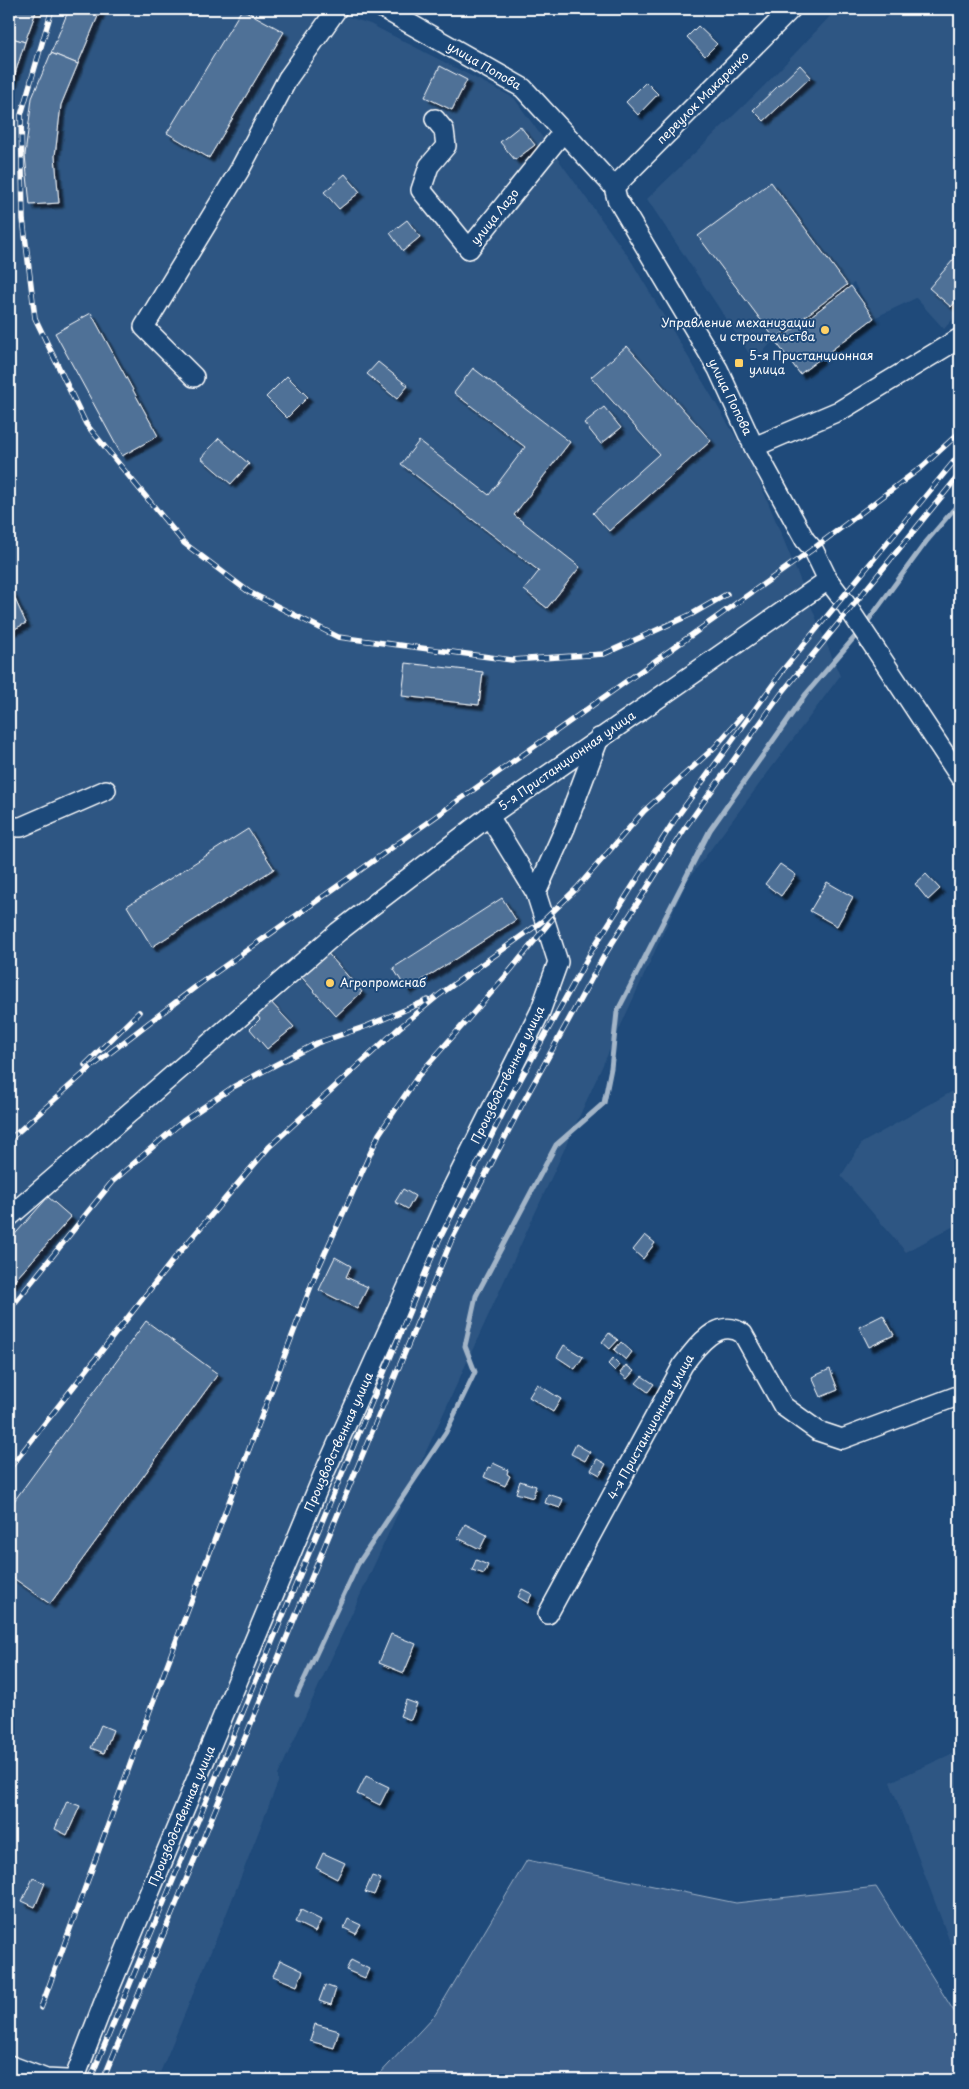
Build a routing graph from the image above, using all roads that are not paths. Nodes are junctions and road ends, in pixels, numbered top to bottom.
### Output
1 (337, 9) edge
2 (384, 9) edge
3 (791, 9) edge
4 (435, 119) dead end
5 (563, 132) junction
6 (614, 187) junction
7 (960, 338) edge
8 (194, 377) dead end
9 (754, 447) junction
10 (828, 580) junction
11 (599, 738) junction
12 (960, 777) edge
13 (106, 790) dead end
14 (489, 816) junction
15 (9, 827) edge
16 (536, 893) junction
17 (9, 1217) edge
18 (960, 1395) edge
19 (548, 1614) dead end
20 (9, 2065) edge
21 (66, 2080) edge
22 (74, 2080) edge

1 - 8 street
2 - 5 street, улица Попова
3 - 6 street, переулок Макаренко
4 - 5 street, улица Лазо
5 - 6 street, улица Попова
6 - 9 street, улица Попова
7 - 9 street
9 - 10 street, улица Попова
10 - 11 street, 5-я Пристанционная улица
10 - 12 street, улица Попова
11 - 14 street, 5-я Пристанционная улица
11 - 16 street
13 - 15 street
14 - 16 street, Производственная улица
14 - 17 street, 5-я Пристанционная улица
16 - 22 street, Производственная улица
18 - 19 street, 4-я Пристанционная улица
20 - 21 street

